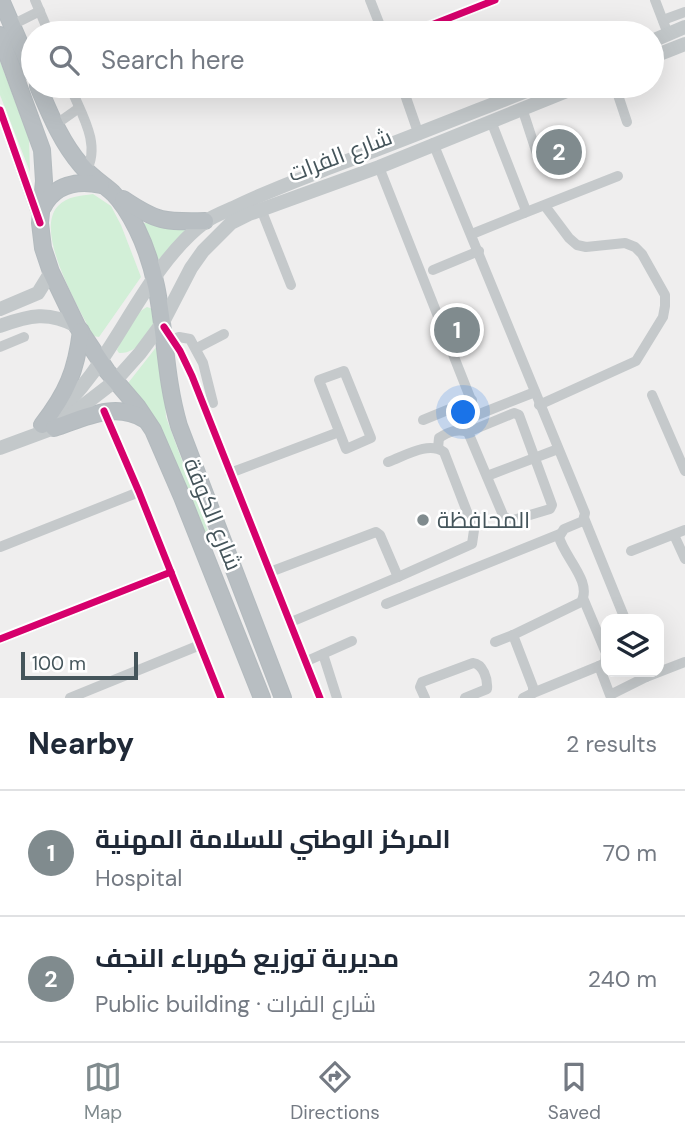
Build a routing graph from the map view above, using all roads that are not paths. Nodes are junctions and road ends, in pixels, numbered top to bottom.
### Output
1 (1, 0) edge
2 (36, 0) edge
3 (370, 0) edge
4 (495, 0) edge
5 (654, 0) edge
6 (40, 11) junction
7 (685, 12) edge
8 (22, 21) edge
9 (44, 21) edge
10 (378, 21) edge
11 (442, 21) edge
12 (663, 21) edge
13 (665, 27) joint
14 (685, 27) edge
15 (6, 30) edge
16 (685, 44) edge
17 (664, 52) edge
18 (21, 54) edge
19 (21, 80) edge
20 (26, 98) edge
21 (43, 98) edge
22 (75, 98) edge
23 (406, 98) edge
24 (525, 98) edge
25 (540, 98) edge
26 (619, 98) edge
27 (517, 105) junction
28 (79, 108) junction
29 (482, 108) junction
30 (0, 110) edge
31 (491, 121) junction
32 (627, 122) dead end
33 (55, 125) junction
34 (419, 135) junction
35 (433, 143) junction
36 (540, 163) dead end
37 (379, 167) junction
38 (86, 171) junction
39 (618, 176) dead end
40 (106, 188) junction
41 (545, 206) junction
42 (261, 209) junction
43 (524, 213) junction
44 (40, 217) junction
45 (205, 221) junction
46 (472, 234) junction
47 (479, 251) junction
48 (433, 270) dead end
49 (51, 272) junction
50 (159, 273) junction
51 (184, 281) junction
52 (291, 285) dead end
53 (0, 309) edge
54 (0, 326) edge
55 (79, 329) junction
56 (167, 329) junction
57 (224, 334) dead end
58 (24, 337) dead end
59 (0, 347) edge
60 (197, 348) junction
61 (100, 360) junction
62 (115, 381) junction
63 (535, 392) junction
64 (652, 395) dead end
65 (472, 400) junction
66 (213, 403) dead end
67 (540, 405) junction
68 (104, 411) junction
69 (423, 420) dead end
70 (148, 422) junction
71 (48, 426) junction
72 (339, 432) junction
73 (468, 432) junction
74 (0, 448) edge
75 (438, 448) junction
76 (558, 449) junction
77 (535, 458) junction
78 (388, 462) dead end
79 (685, 471) edge
80 (230, 473) junction
81 (487, 476) junction
82 (139, 492) junction
83 (584, 518) junction
84 (685, 530) edge
85 (560, 534) junction
86 (674, 535) junction
87 (0, 547) edge
88 (631, 551) dead end
89 (685, 559) edge
90 (171, 572) junction
91 (270, 572) junction
92 (398, 577) junction
93 (583, 597) junction
94 (386, 604) dead end
95 (623, 614) edge
96 (291, 622) junction
97 (513, 635) junction
98 (0, 639) edge
99 (352, 641) dead end
100 (495, 642) dead end
101 (200, 645) junction
102 (323, 654) junction
103 (307, 661) junction
104 (685, 662) edge
105 (599, 666) junction
106 (664, 669) edge
107 (644, 677) edge
108 (258, 695) edge
109 (528, 695) edge
110 (610, 697) edge
111 (70, 698) edge
112 (221, 698) edge
113 (283, 698) edge
114 (320, 698) edge
115 (337, 698) edge
116 (425, 698) edge
117 (466, 698) edge

1 - 15 highway
2 - 6 street
3 - 10 street
4 - 11 street
5 - 12 street
6 - 8 street
6 - 9 street
7 - 13 street
13 - 14 main road
15 - 18 highway
15 - 19 highway
16 - 17 main road
20 - 44 highway
21 - 33 highway
22 - 28 street
23 - 34 street
24 - 27 main road, شارع الفرات
25 - 27 main road, شارع الفرات
26 - 32 street
27 - 29 main road, شارع الفرات
27 - 31 main road, شارع الفرات
27 - 36 street
28 - 33 street
28 - 38 street
29 - 31 main road
29 - 34 main road, شارع الفرات
30 - 44 street
31 - 35 main road, شارع الفرات
31 - 43 street
33 - 38 highway
34 - 45 main road, شارع الفرات
35 - 37 main road, شارع الفرات
35 - 46 street
37 - 42 main road, شارع الفرات
37 - 65 street
38 - 40 highway
39 - 41 street
40 - 44 highway
40 - 45 highway
40 - 50 highway, شارع الكوفة
41 - 43 street
41 - 67 street
42 - 51 main road, شارع الفرات
42 - 52 street
43 - 46 street
44 - 49 highway, شارع الكوفة
45 - 50 main road, شارع الفرات
46 - 47 street
47 - 48 street
47 - 63 street
49 - 53 main road
49 - 55 highway, شارع الكوفة
50 - 51 main road
50 - 56 highway, شارع الكوفة
50 - 61 main road, شارع الفرات
51 - 56 main road, شارع الفرات
54 - 55 main road
55 - 61 highway, شارع الكوفة
55 - 71 highway
56 - 60 street
56 - 62 main road, شارع الفرات
56 - 80 street
56 - 113 highway, شارع الكوفة
57 - 60 street
58 - 59 street
60 - 66 street
61 - 62 highway, شارع الكوفة
61 - 71 main road, شارع الفرات
62 - 70 highway, شارع الكوفة
62 - 71 main road, شارع الفرات
63 - 65 street
63 - 67 street
64 - 79 street
65 - 69 street
67 - 76 street
68 - 70 highway
68 - 71 highway
68 - 82 street
70 - 108 highway, شارع الكوفة
71 - 74 main road
72 - 72 street
72 - 80 street
73 - 75 street
73 - 77 street
73 - 81 street
75 - 78 street
75 - 92 street
76 - 77 street
76 - 83 street
77 - 81 street
77 - 81 street
80 - 91 street
82 - 87 street
82 - 90 street
83 - 85 street
83 - 95 street
84 - 86 street
85 - 93 street
85 - 94 street
86 - 88 street
86 - 89 street
90 - 98 street
90 - 101 street
91 - 92 street
91 - 96 street
92 - 96 street
93 - 97 street
93 - 105 street
96 - 103 street
97 - 100 street
97 - 109 street
99 - 102 street
101 - 111 street
101 - 112 street
102 - 103 street
102 - 115 street
103 - 114 street
104 - 106 street
105 - 109 street
105 - 110 street
107 - 110 street
116 - 117 street

